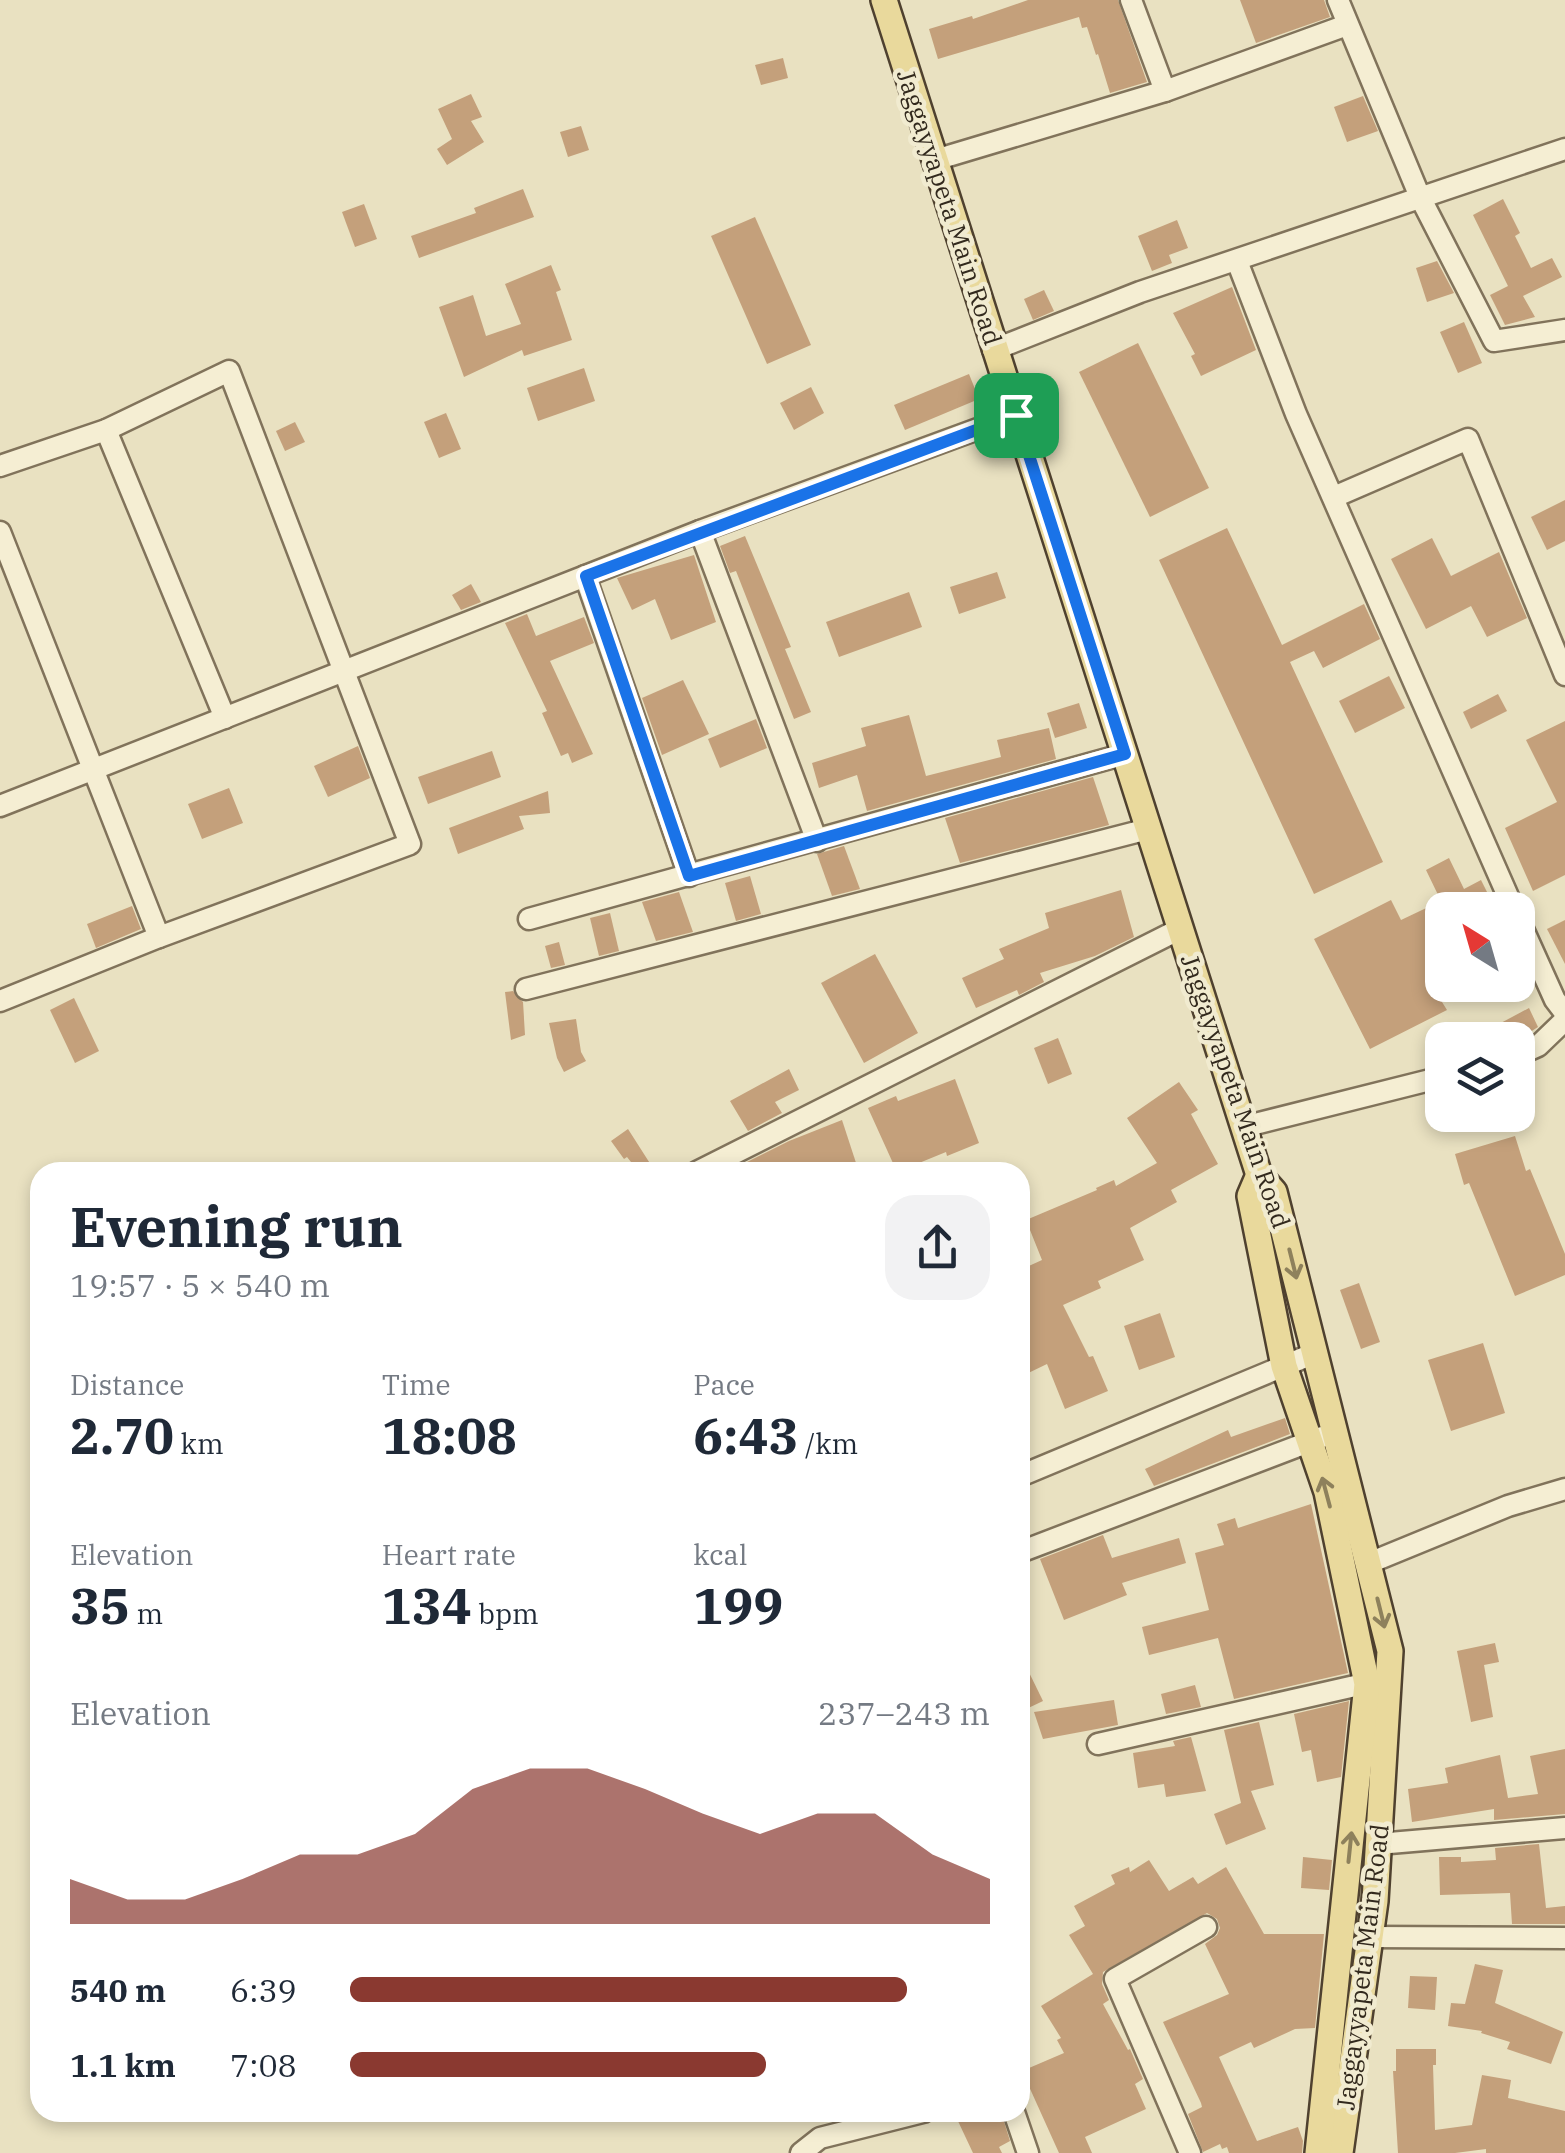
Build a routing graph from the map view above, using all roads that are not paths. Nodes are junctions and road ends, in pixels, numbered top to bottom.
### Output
1 (884, 0) edge
2 (1131, 0) edge
3 (1338, 0) edge
4 (1347, 25) junction
5 (1166, 92) junction
6 (1565, 149) edge
7 (935, 160) junction
8 (1420, 197) junction
9 (1237, 261) junction
10 (1565, 330) edge
11 (994, 349) junction
12 (1016, 415) junction
13 (106, 430) junction
14 (0, 466) edge
15 (1334, 497) junction
16 (700, 531) junction
17 (0, 532) edge
18 (586, 576) junction
19 (346, 670) junction
20 (1565, 675) edge
21 (225, 718) junction
22 (1125, 754) junction
23 (94, 769) junction
24 (0, 806) edge
25 (1148, 829) junction
26 (816, 841) junction
27 (689, 876) junction
28 (1506, 892) edge
29 (528, 920) dead end
30 (1180, 929) junction
31 (158, 937) junction
32 (1535, 957) edge
33 (526, 989) dead end
34 (0, 1001) edge
35 (1565, 1017) edge
36 (1535, 1047) edge
37 (1425, 1081) edge
38 (1243, 1127) junction
39 (718, 1162) edge
40 (1259, 1175) junction
41 (1315, 1353) junction
42 (1284, 1366) junction
43 (1336, 1432) junction
44 (1310, 1442) junction
45 (1030, 1472) edge
46 (1565, 1488) edge
47 (1030, 1548) edge
48 (1369, 1563) junction
49 (1378, 1681) junction
50 (1098, 1744) dead end
51 (1565, 1828) edge
52 (1378, 1844) junction
53 (1206, 1927) dead end
54 (1370, 1937) junction
55 (1565, 1938) edge
56 (883, 2122) edge
57 (1017, 2122) edge
58 (1333, 2152) edge
59 (801, 2153) edge
60 (1028, 2153) edge
61 (1190, 2153) edge

1 - 7 main road, Jaggayyapeta Main Road
2 - 5 street
3 - 4 street
4 - 5 street
4 - 8 street
5 - 7 street
6 - 8 street
7 - 11 main road, Jaggayyapeta Main Road
8 - 9 street
8 - 10 street
9 - 11 street
9 - 15 street
11 - 12 main road, Jaggayyapeta Main Road
12 - 16 street
12 - 22 main road, Jaggayyapeta Main Road
13 - 14 street
13 - 19 street
13 - 21 street
15 - 20 street
15 - 28 street
16 - 18 street
16 - 26 street
17 - 23 street
18 - 19 street
18 - 27 street
19 - 21 street
19 - 31 street
21 - 23 street
22 - 25 main road, Jaggayyapeta Main Road
22 - 26 street
23 - 24 street
23 - 31 street
25 - 30 main road, Jaggayyapeta Main Road
25 - 33 street
26 - 27 street
27 - 29 street
30 - 38 main road, Jaggayyapeta Main Road
30 - 39 street
31 - 34 street
32 - 35 street
35 - 36 street
37 - 38 street
38 - 40 main road, Jaggayyapeta Main Road
40 -> 41 main road, Jaggayyapeta Main Road
40 - 42 main road
41 - 42 street
41 - 43 main road, Jaggayyapeta Main Road
42 - 44 main road
42 - 45 street
43 - 44 street
43 - 48 main road, Jaggayyapeta Main Road
44 - 47 street
49 -> 44 main road
46 - 48 street
48 -> 49 main road, Jaggayyapeta Main Road
49 - 50 street
49 - 52 main road, Jaggayyapeta Main Road
58 -> 49 main road
51 - 52 street
52 - 54 main road, Jaggayyapeta Main Road
53 - 61 street
54 - 55 street
54 - 58 main road, Jaggayyapeta Main Road
56 - 59 street
57 - 60 street

